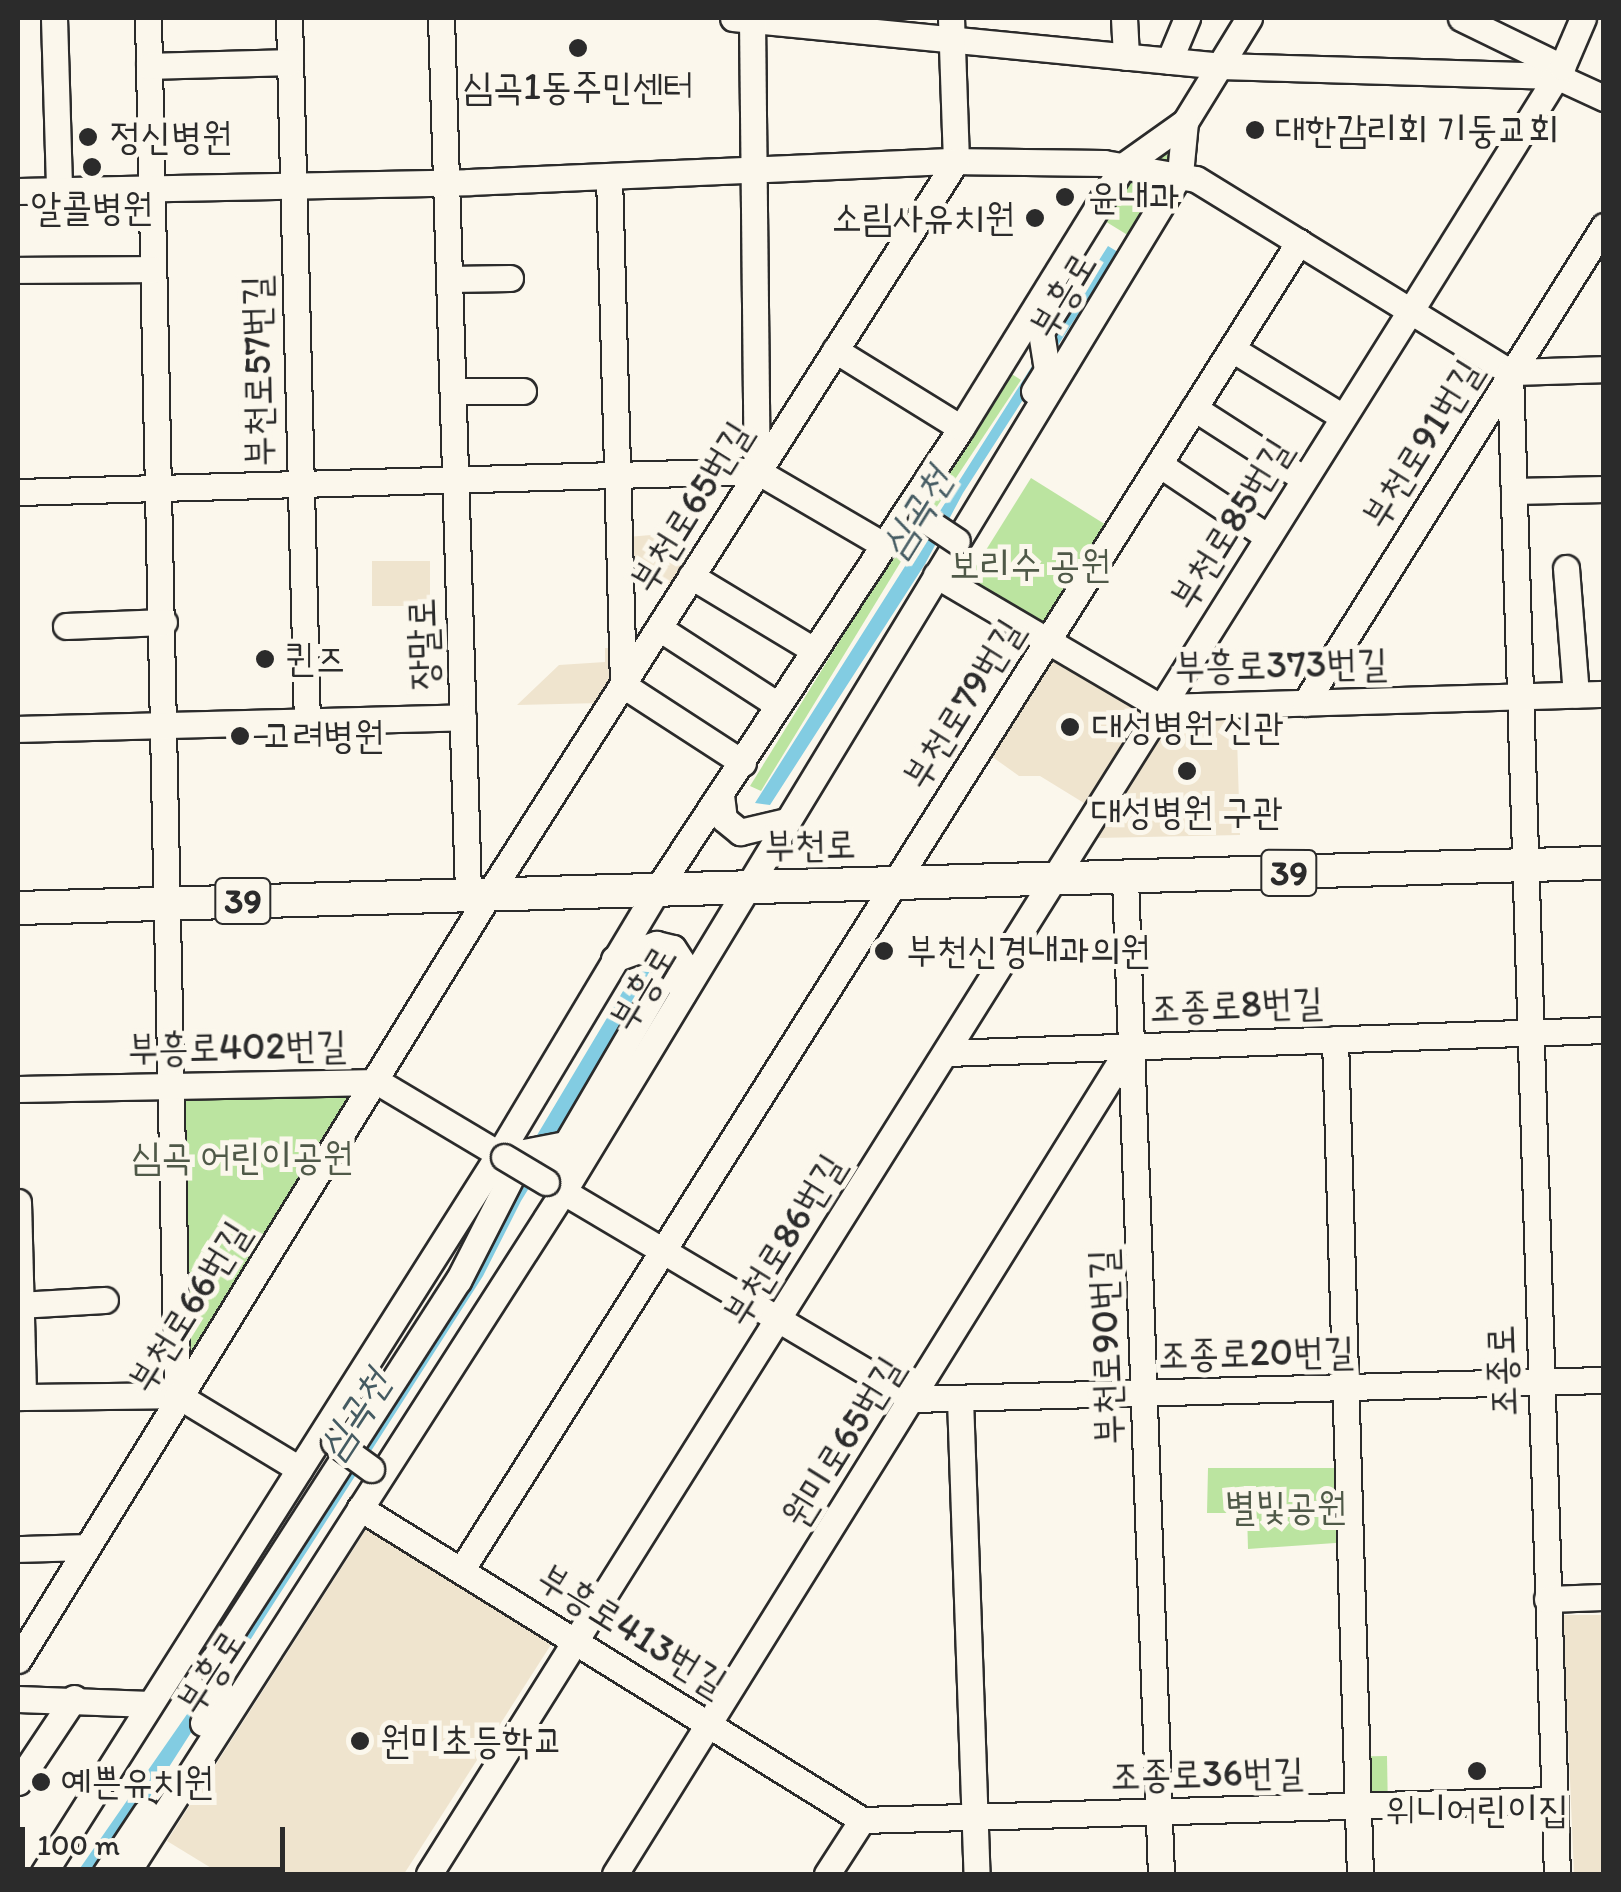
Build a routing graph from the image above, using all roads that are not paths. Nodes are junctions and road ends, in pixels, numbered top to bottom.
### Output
1 (54, 18) edge
2 (148, 18) edge
3 (288, 18) edge
4 (442, 18) edge
5 (745, 18) edge
6 (1124, 18) edge
7 (1187, 18) edge
8 (1249, 18) edge
9 (1460, 18) edge
10 (1583, 18) edge
11 (851, 23) edge
12 (952, 28) edge
13 (1126, 57) junction
14 (290, 62) junction
15 (1169, 62) junction
16 (148, 66) junction
17 (1220, 66) junction
18 (1559, 72) junction
19 (1604, 98) edge
20 (1184, 122) junction
21 (956, 161) junction
22 (1124, 166) junction
23 (753, 170) junction
24 (1180, 174) junction
25 (608, 176) junction
26 (447, 183) junction
27 (292, 186) junction
28 (150, 189) junction
29 (59, 190) junction
30 (18, 192) edge
31 (1604, 226) edge
32 (1299, 242) junction
33 (1083, 263) dead end
34 (153, 269) junction
35 (18, 270) edge
36 (510, 278) dead end
37 (450, 279) junction
38 (1411, 310) junction
39 (1232, 349) junction
40 (835, 350) junction
41 (1604, 368) edge
42 (1510, 372) junction
43 (1034, 390) junction
44 (453, 391) junction
45 (523, 391) dead end
46 (1194, 408) junction
47 (1343, 417) junction
48 (962, 428) junction
49 (1159, 464) junction
50 (757, 471) junction
51 (616, 475) junction
52 (1304, 479) junction
53 (456, 480) junction
54 (298, 484) junction
55 (161, 488) junction
56 (1604, 490) edge
57 (18, 492) edge
58 (1514, 492) junction
59 (913, 513) junction
60 (1268, 537) junction
61 (882, 544) junction
62 (962, 544) junction
63 (1566, 568) dead end
64 (936, 575) junction
65 (691, 576) junction
66 (164, 622) junction
67 (66, 626) dead end
68 (659, 628) junction
69 (1046, 642) junction
70 (812, 648) junction
71 (622, 686) junction
72 (1576, 694) junction
73 (1604, 694) edge
74 (1521, 696) junction
75 (1305, 703) junction
76 (778, 705) junction
77 (1160, 707) junction
78 (463, 718) junction
79 (308, 723) junction
80 (166, 726) junction
81 (18, 729) edge
82 (743, 763) junction
83 (721, 795) junction
84 (784, 812) junction
85 (1604, 862) edge
86 (1523, 865) junction
87 (1125, 878) junction
88 (1055, 881) junction
89 (894, 884) junction
90 (747, 886) junction
91 (658, 888) junction
92 (478, 894) junction
93 (169, 904) junction
94 (18, 908) edge
95 (614, 959) junction
96 (671, 989) junction
97 (1604, 1030) edge
98 (1529, 1033) junction
99 (1335, 1040) junction
100 (1130, 1046) junction
101 (946, 1053) junction
102 (378, 1082) junction
103 (169, 1086) junction
104 (18, 1090) edge
105 (498, 1154) junction
106 (559, 1168) junction
107 (18, 1202) edge
108 (18, 1232) edge
109 (663, 1251) junction
110 (105, 1300) dead end
111 (19, 1305) edge
112 (779, 1319) junction
113 (1604, 1380) edge
114 (1540, 1382) junction
115 (1346, 1389) junction
116 (1146, 1392) junction
117 (177, 1395) junction
118 (20, 1397) edge
119 (914, 1399) junction
120 (960, 1399) junction
121 (328, 1438) junction
122 (299, 1469) junction
123 (376, 1472) junction
124 (360, 1508) junction
125 (86, 1547) junction
126 (18, 1549) edge
127 (462, 1569) junction
128 (1604, 1596) edge
129 (1548, 1598) junction
130 (28, 1624) edge
131 (577, 1640) junction
132 (18, 1660) edge
133 (74, 1698) junction
134 (18, 1699) edge
135 (150, 1704) junction
136 (712, 1723) junction
137 (18, 1782) edge
138 (1554, 1800) junction
139 (1358, 1808) junction
140 (1158, 1812) junction
141 (976, 1818) junction
142 (862, 1820) junction
143 (43, 1874) edge
144 (106, 1874) edge
145 (126, 1874) edge
146 (429, 1874) edge
147 (616, 1874) edge
148 (827, 1874) edge
149 (977, 1874) edge
150 (1161, 1874) edge
151 (1360, 1874) edge
152 (1556, 1874) edge

1 - 29 street
2 - 16 street
3 - 14 street, 부천로57번길
4 - 26 street, 장말로
5 - 11 street
5 - 23 street
6 - 13 street
7 - 15 street
8 - 17 street, 부흥로
9 - 18 street
10 - 18 street, 부천로85번길
11 - 12 street
12 - 13 street
12 - 21 street
13 - 15 street
14 - 16 street
14 - 27 street, 부천로57번길
15 - 17 street
16 - 28 street
17 - 18 street
17 - 20 street, 부흥로
18 - 19 street
18 - 38 street, 부천로85번길
20 - 22 street, 부흥로
20 - 24 street, 부흥로
21 - 22 street
21 - 23 street
21 - 40 street, 부천로65번길
22 - 24 street
22 - 48 street, 부흥로
23 - 25 street
23 - 50 street
24 - 32 street
24 - 62 street, 부흥로
25 - 26 street
25 - 51 street
26 - 27 street
26 - 37 street, 장말로
27 - 28 street
27 - 54 street, 부천로57번길
28 - 29 street
28 - 34 street
29 - 30 street
31 - 42 street, 부천로91번길
32 - 38 street
32 - 39 street, 부천로79번길
33 - 43 street
34 - 35 street
34 - 55 street
36 - 37 street
37 - 44 street, 장말로
38 - 42 street
38 - 47 street, 부천로85번길
39 - 46 street, 부천로79번길
39 - 47 street
40 - 48 street
40 - 50 street, 부천로65번길
41 - 42 street
42 - 58 street, 조종로
42 - 75 street, 부천로91번길
43 - 62 street
43 - 84 street
44 - 45 street
44 - 53 street, 장말로
46 - 49 street, 부천로79번길
46 - 52 street
47 - 52 street, 부천로85번길
48 - 59 street, 부흥로
49 - 60 street
49 - 69 street, 부천로79번길
50 - 51 street
50 - 61 street
50 - 65 street, 부천로65번길
51 - 53 street
51 - 71 street
52 - 60 street, 부천로85번길
53 - 54 street
53 - 78 street, 장말로
54 - 55 street
54 - 79 street, 부천로57번길
55 - 57 street
55 - 66 street
56 - 58 street
58 - 74 street, 조종로
59 - 61 street, 부흥로
59 - 62 street, bridge
60 - 77 street, 부천로85번길
61 - 70 street, 부흥로
62 - 64 street, 부흥로
63 - 72 street
64 - 69 street, 부흥로373번길
64 - 84 street, 부흥로
65 - 68 street, 부천로65번길
65 - 70 street
66 - 67 street
66 - 80 street
68 - 71 street, 부천로65번길
68 - 76 street
69 - 77 street, 부흥로373번길
69 - 89 street, 부천로79번길
70 - 76 street, 부흥로
71 - 82 street
71 - 92 street, 부천로65번길
72 - 73 street, 부흥로373번길
72 - 74 street, 부흥로373번길
74 - 75 street, 부흥로373번길
74 - 86 street, 조종로
75 - 77 street, 부흥로373번길
76 - 82 street, 부흥로
77 - 88 street, 부천로85번길
78 - 79 street
78 - 92 street, 장말로
79 - 80 street
80 - 81 street
80 - 93 street
82 - 83 street, 부흥로
83 - 84 street
83 - 91 street, 부흥로
84 - 90 street, 부흥로
85 - 86 main road, 부천로 / 39
86 - 87 main road, 부천로 / 39
86 - 98 street, 조종로
87 - 88 main road, 부천로 / 39
87 - 100 street, 부천로90번길
88 - 89 main road, 부천로 / 39
88 - 101 street, 부천로86번길
89 - 90 main road, 부천로 / 39
89 - 109 street, 부천로79번길
90 - 91 main road, 부천로 / 39
90 - 96 street, 부흥로
91 - 92 main road, 부천로 / 39
91 - 95 street, 부흥로
92 - 93 main road, 부천로 / 39
92 - 102 street, 부천로66번길
93 - 94 main road, 부천로 / 39
93 - 103 street
95 - 96 street
95 - 105 street, 부흥로
96 - 106 street, 부흥로
96 - 106 street
97 - 98 street, 조종로8번길
98 - 99 street, 조종로8번길
98 - 114 street, 조종로
99 - 100 street, 조종로8번길
99 - 115 street
100 - 101 street, 조종로8번길
100 - 116 street, 부천로90번길
100 - 119 street, 원미로65번길
101 - 112 street, 부천로86번길
102 - 103 street, 부흥로402번길
102 - 105 street, 부흥로402번길
102 - 117 street, 부천로66번길
103 - 104 street, 부흥로402번길
103 - 117 street
105 - 106 street, 부흥로402번길, bridge
105 - 121 street, 부흥로
106 - 109 street, 부흥로402번길
106 - 123 street, 부흥로
106 - 144 street
107 - 108 street
108 - 111 street
109 - 112 street, 부흥로402번길
109 - 127 street, 부천로79번길
110 - 111 street
111 - 118 street
112 - 119 street, 부흥로402번길
112 - 131 street, 부천로86번길
113 - 114 street, 조종로20번길
114 - 115 street, 조종로20번길
114 - 129 street, 조종로
115 - 116 street, 조종로20번길
115 - 139 street
116 - 120 street, 조종로20번길
116 - 140 street, 부천로90번길
117 - 118 street
117 - 122 street
117 - 125 street, 부천로66번길
119 - 120 street, 조종로20번길
119 - 136 street, 원미로65번길
120 - 141 street
121 - 122 street, 부흥로
121 - 123 street, bridge
122 - 135 street, 부흥로
123 - 124 street, 부흥로
124 - 127 street, 부흥로413번길
124 - 145 street, 부흥로
125 - 126 street
125 - 130 street, 부천로66번길
127 - 131 street, 부흥로413번길
128 - 129 street
129 - 138 street, 조종로
130 - 132 street, 부천로66번길
131 - 136 street, 부흥로413번길
131 - 146 street, 부천로86번길
133 - 134 street
133 - 135 street
133 - 137 street
135 - 143 street, 부흥로
136 - 142 street, 부흥로413번길
136 - 147 street, 원미로65번길
138 - 139 street, 조종로36번길
138 - 152 street, 조종로
139 - 140 street, 조종로36번길
139 - 151 street
140 - 141 street, 조종로36번길
140 - 150 street, 부천로90번길
141 - 142 street, 조종로36번길
141 - 149 street
142 - 148 street

